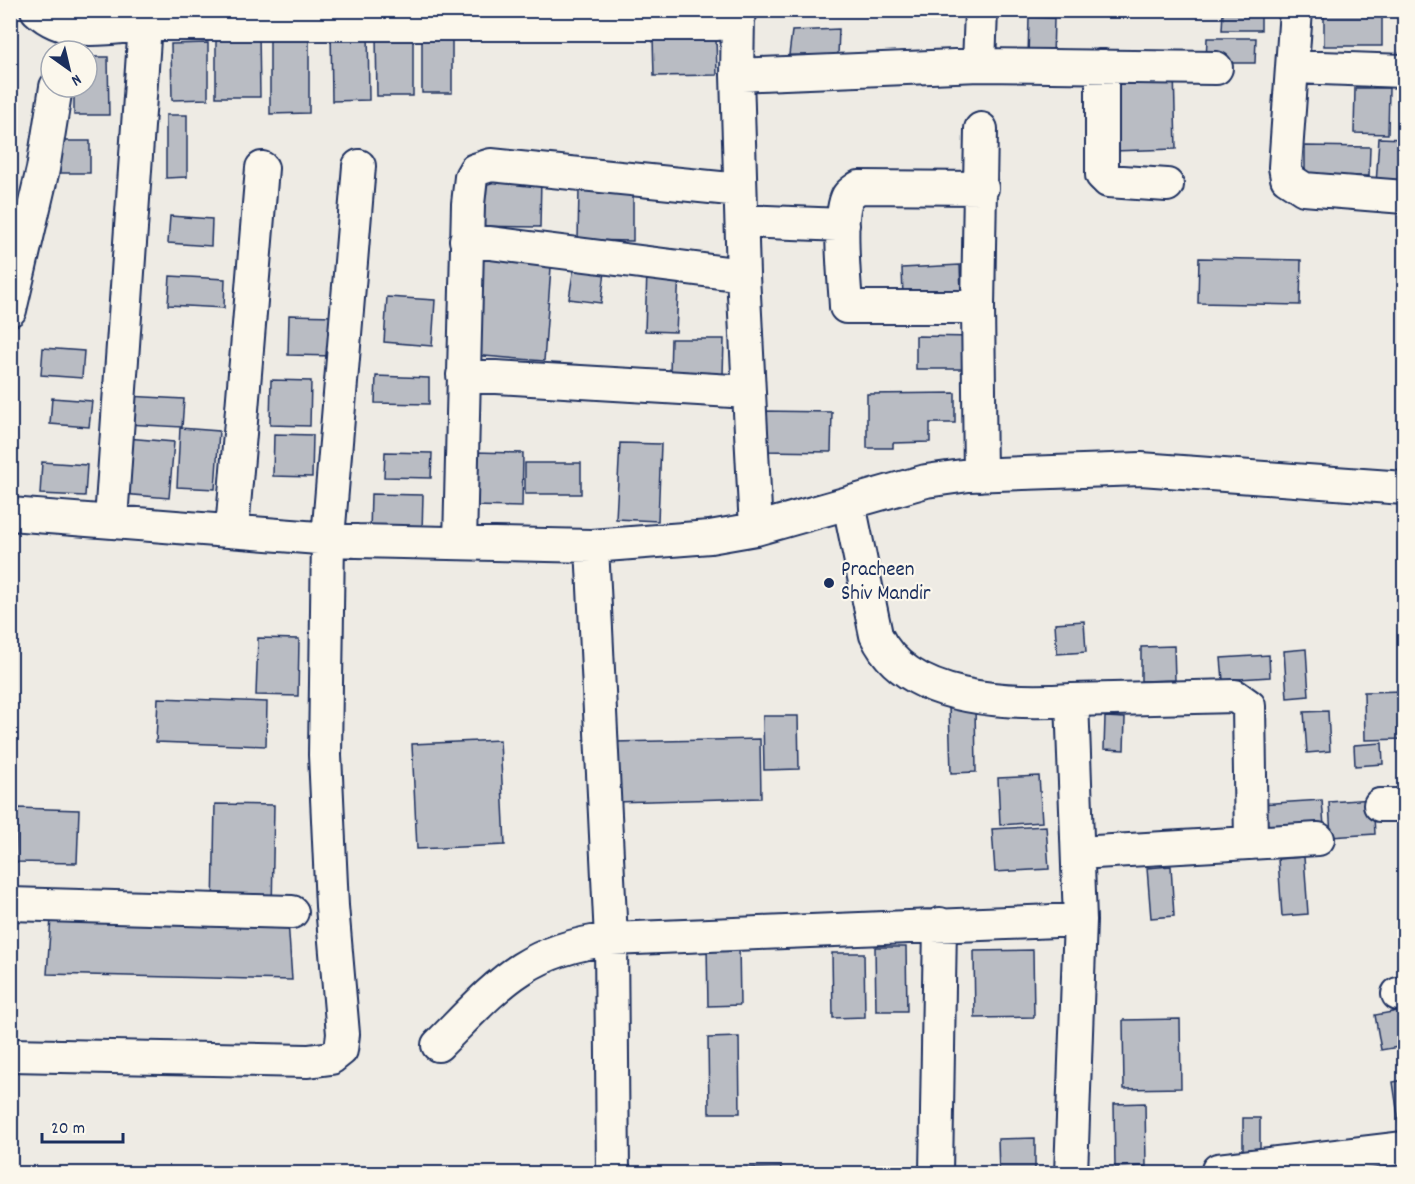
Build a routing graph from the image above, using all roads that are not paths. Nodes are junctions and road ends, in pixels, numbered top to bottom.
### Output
1 (37, 10) edge
2 (981, 10) edge
3 (1296, 10) edge
4 (740, 13) edge
5 (145, 24) junction
6 (63, 39) edge
7 (979, 65) junction
8 (1102, 66) junction
9 (1294, 67) junction
10 (1216, 68) dead end
11 (1404, 71) edge
12 (737, 75) junction
13 (54, 99) edge
14 (981, 129) dead end
15 (359, 166) dead end
16 (262, 168) dead end
17 (1167, 185) dead end
18 (982, 188) junction
19 (740, 190) junction
20 (1404, 197) edge
21 (742, 221) junction
22 (843, 225) junction
23 (466, 240) junction
24 (743, 275) junction
25 (978, 307) junction
26 (10, 310) edge
27 (463, 375) junction
28 (749, 392) junction
29 (980, 475) junction
30 (1404, 488) edge
31 (849, 504) junction
32 (10, 514) edge
33 (111, 520) junction
34 (756, 529) junction
35 (232, 530) junction
36 (328, 538) junction
37 (460, 543) junction
38 (592, 546) junction
39 (1072, 700) junction
40 (1318, 839) dead end
41 (1251, 843) junction
42 (1078, 853) junction
43 (10, 904) edge
44 (292, 912) dead end
45 (1080, 920) junction
46 (940, 924) junction
47 (611, 939) junction
48 (438, 1045) dead end
49 (10, 1055) edge
50 (1404, 1148) edge
51 (1218, 1170) dead end
52 (613, 1173) edge
53 (936, 1173) edge
54 (1071, 1173) edge

1 - 6 street
2 - 7 street
3 - 9 street
4 - 5 street
4 - 12 street
5 - 6 street
5 - 33 street
7 - 8 street
7 - 12 street
8 - 10 street
8 - 17 street
9 - 11 street
9 - 20 street
12 - 19 street
13 - 26 street
14 - 18 street
15 - 36 street
16 - 35 street
18 - 22 street
18 - 25 street
19 - 21 street
19 - 23 street
21 - 22 street
21 - 24 street
22 - 25 street
23 - 24 street
23 - 27 street
24 - 28 street
25 - 29 street
27 - 28 street
27 - 37 street
28 - 34 street
29 - 30 street
29 - 31 street
31 - 34 street
31 - 39 street
32 - 33 street
33 - 35 street
34 - 38 street
35 - 36 street
36 - 37 street
36 - 49 street
37 - 38 street
38 - 47 street
39 - 41 street
39 - 42 street
40 - 41 street
41 - 42 street
42 - 45 street
43 - 44 street
45 - 46 street
45 - 54 street
46 - 47 street
46 - 53 street
47 - 48 street
47 - 52 street
50 - 51 street

